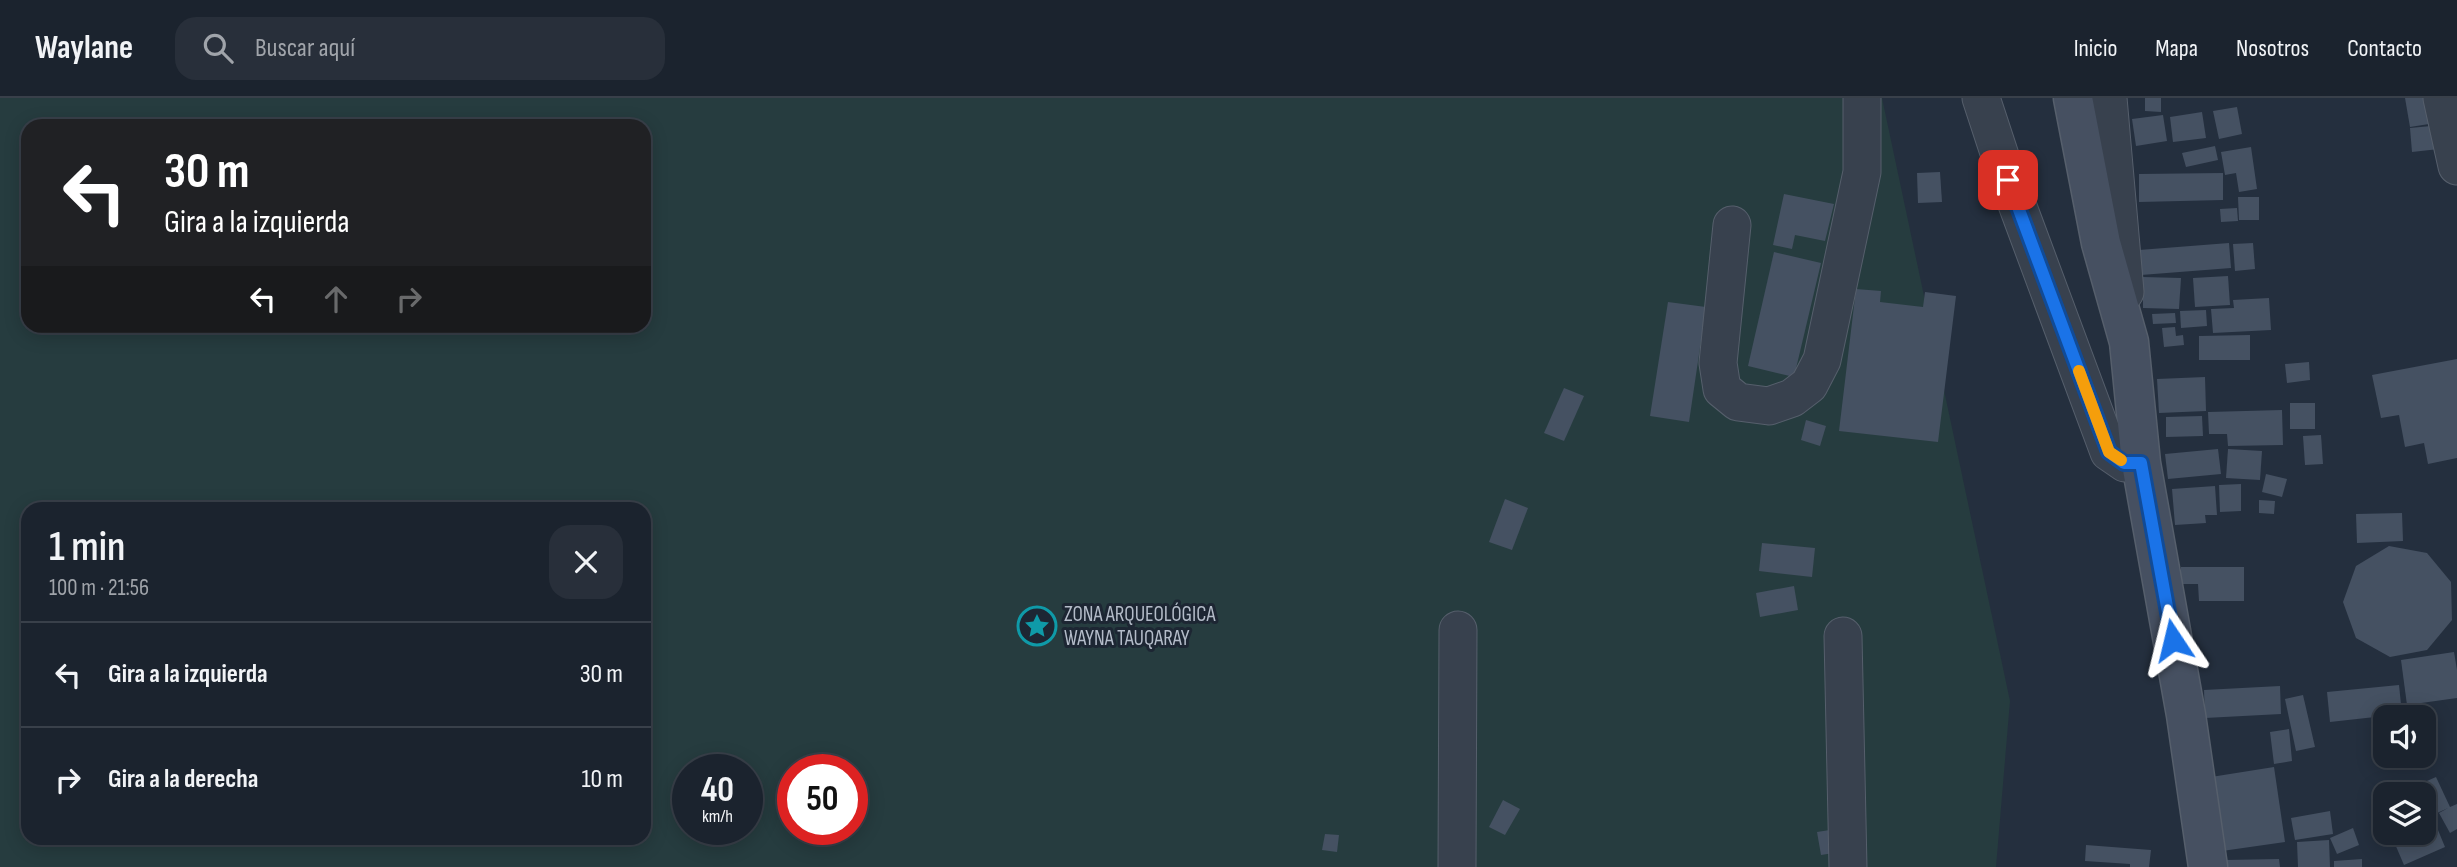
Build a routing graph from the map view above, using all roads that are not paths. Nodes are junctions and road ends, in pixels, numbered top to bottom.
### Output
1 (1862, 98) edge
2 (1981, 98) edge
3 (2073, 98) edge
4 (2108, 98) edge
5 (2442, 98) edge
6 (2457, 166) edge
7 (1732, 225) dead end
8 (2130, 342) junction
9 (2141, 463) junction
10 (1458, 630) dead end
11 (1843, 636) dead end
12 (1457, 867) edge
13 (1848, 867) edge
14 (2208, 867) edge

1 - 7 street
2 - 9 street
3 - 8 main road
4 - 8 street
5 - 6 street
8 - 9 main road
9 - 14 main road
10 - 12 street
11 - 13 street

